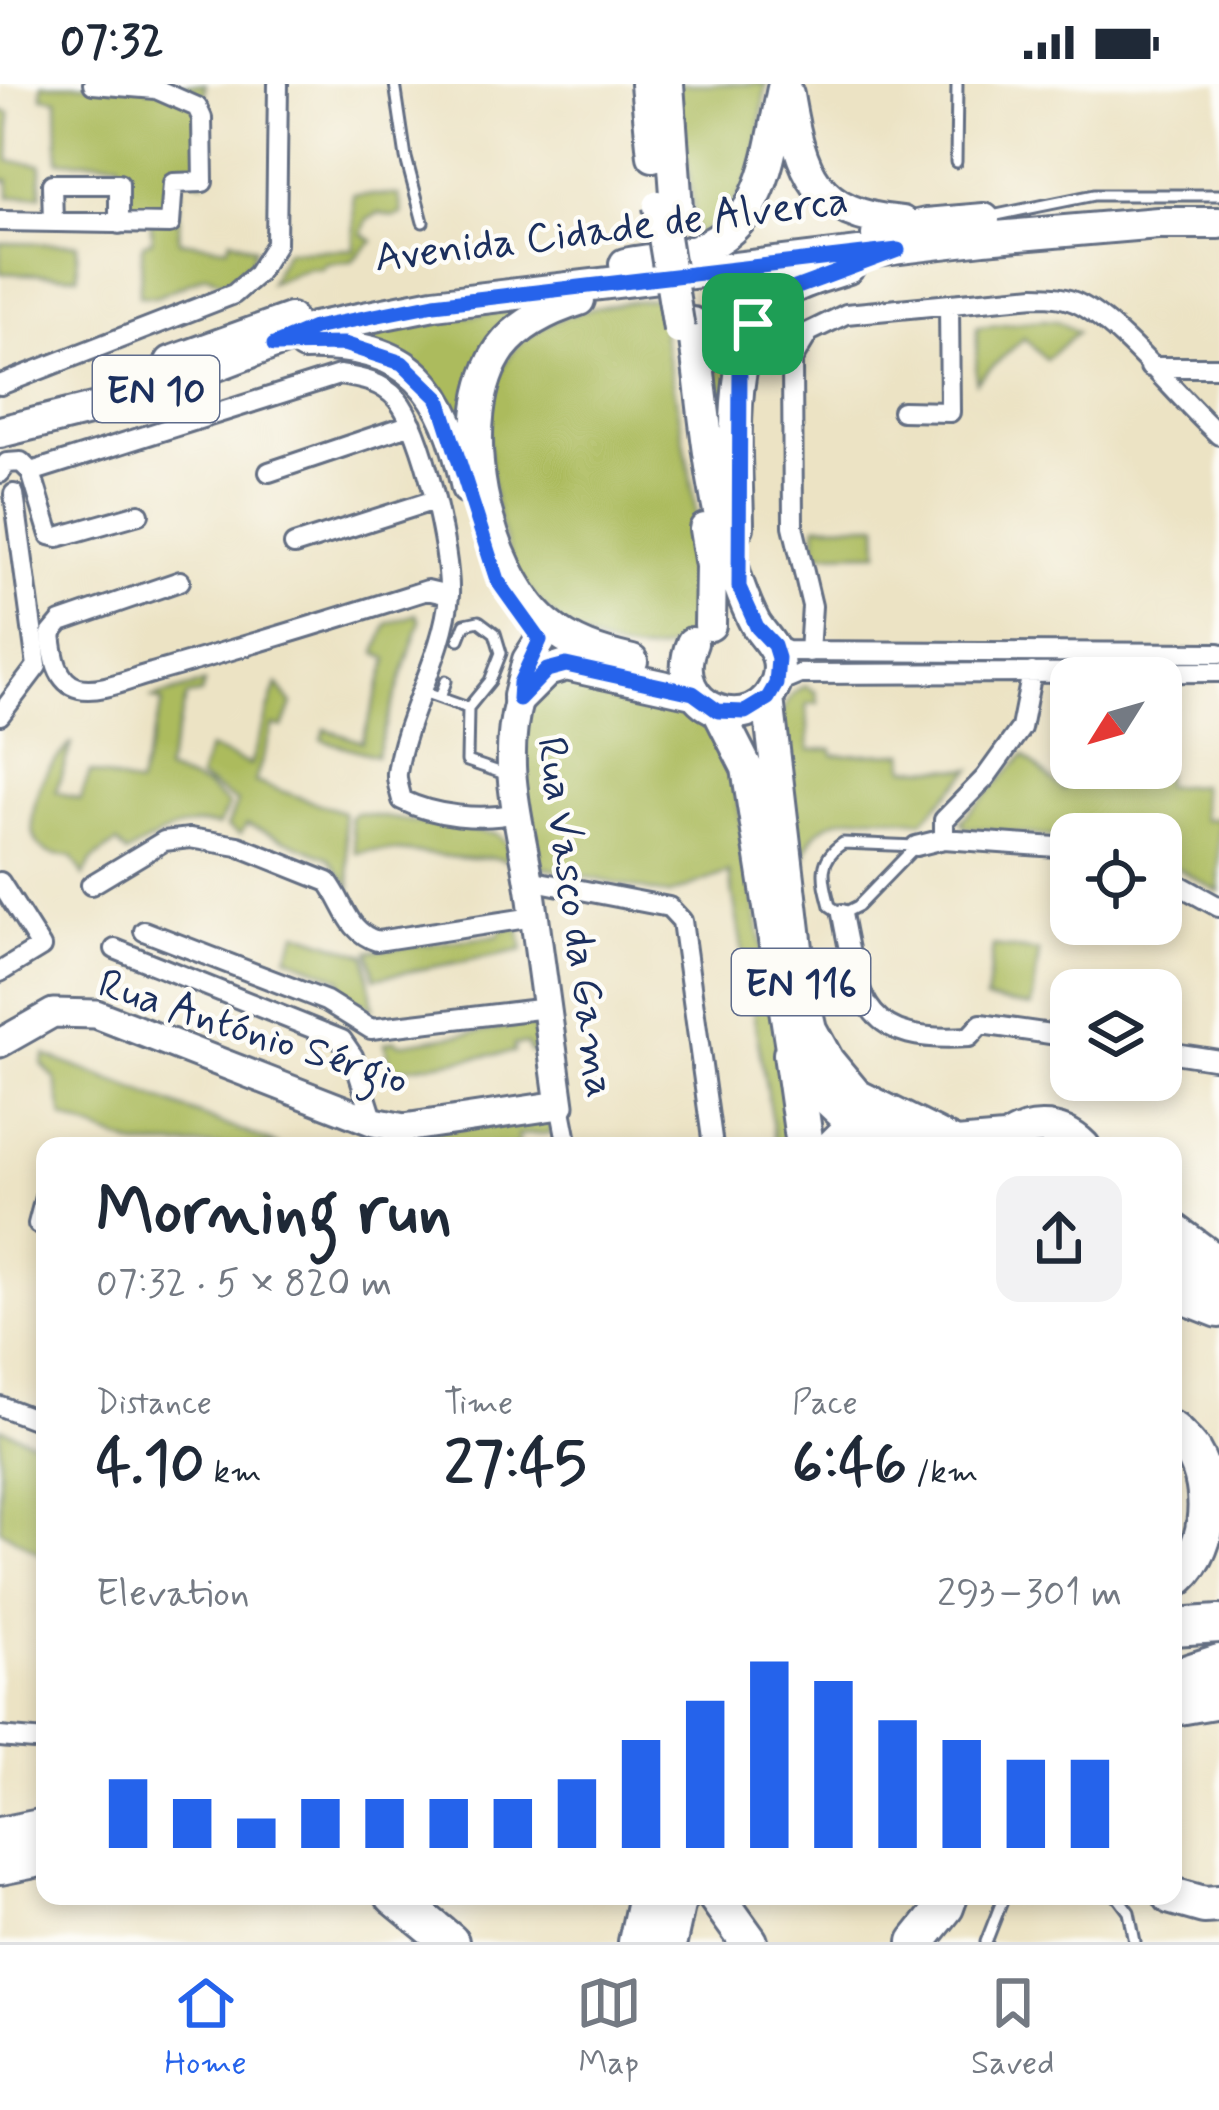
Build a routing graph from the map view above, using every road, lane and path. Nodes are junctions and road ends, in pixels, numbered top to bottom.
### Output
1 (93, 84) edge
2 (278, 84) edge
3 (395, 84) edge
4 (646, 84) edge
5 (668, 84) edge
6 (785, 84) edge
7 (957, 84) edge
8 (956, 162) dead end
9 (1219, 195) edge
10 (1219, 206) edge
11 (668, 207) junction
12 (975, 220) junction
13 (0, 221) edge
14 (53, 222) junction
15 (423, 222) dead end
16 (1219, 223) edge
17 (118, 224) junction
18 (926, 224) junction
19 (898, 250) junction
20 (624, 274) junction
21 (950, 304) junction
22 (686, 326) junction
23 (274, 345) junction
24 (1150, 367) junction
25 (1219, 367) edge
26 (0, 385) edge
27 (902, 411) dead end
28 (34, 422) junction
29 (412, 424) junction
30 (0, 432) edge
31 (1219, 435) edge
32 (269, 472) dead end
33 (13, 474) edge
34 (435, 500) junction
35 (139, 514) dead end
36 (294, 545) dead end
37 (180, 581) dead end
38 (739, 587) junction
39 (448, 595) junction
40 (701, 634) junction
41 (766, 636) junction
42 (459, 639) dead end
43 (540, 640) junction
44 (809, 652) junction
45 (1219, 653) edge
46 (632, 661) junction
47 (590, 670) junction
48 (1219, 671) edge
49 (1032, 672) junction
50 (446, 680) dead end
51 (772, 691) junction
52 (431, 695) junction
53 (519, 699) junction
54 (706, 702) junction
55 (468, 708) junction
56 (0, 715) edge
57 (510, 776) junction
58 (516, 813) junction
59 (944, 839) junction
60 (916, 845) junction
61 (1050, 847) edge
62 (529, 880) junction
63 (0, 882) edge
64 (91, 885) dead end
65 (1182, 887) edge
66 (1219, 907) edge
67 (842, 914) junction
68 (534, 917) junction
69 (144, 931) dead end
70 (115, 949) dead end
71 (0, 972) edge
72 (547, 1008) junction
73 (1050, 1034) edge
74 (0, 1043) edge
75 (792, 1054) junction
76 (1182, 1054) edge
77 (1219, 1060) edge
78 (560, 1106) junction
79 (374, 1123) junction
80 (845, 1136) edge
81 (566, 1137) edge
82 (712, 1137) edge
83 (805, 1137) edge
84 (942, 1137) edge
85 (1010, 1137) edge
86 (1069, 1137) edge
87 (1182, 1235) edge
88 (1182, 1262) edge
89 (1219, 1262) edge
90 (1219, 1279) edge
91 (1182, 1295) edge
92 (1219, 1309) edge
93 (0, 1406) edge
94 (36, 1420) edge
95 (1182, 1441) edge
96 (1182, 1575) edge
97 (1219, 1624) edge
98 (1182, 1626) edge
99 (1219, 1661) edge
100 (1182, 1662) edge
101 (1182, 1675) edge
102 (1219, 1699) edge
103 (1182, 1705) edge
104 (0, 1737) edge
105 (36, 1740) edge
106 (36, 1829) edge
107 (0, 1836) edge
108 (36, 1859) edge
109 (0, 1867) edge
110 (1182, 1899) edge
111 (1219, 1904) edge
112 (405, 1905) edge
113 (645, 1905) edge
114 (676, 1905) edge
115 (722, 1905) edge
116 (1124, 1905) edge
117 (965, 1914) edge
118 (1133, 1941) edge
119 (450, 1942) edge
120 (638, 1942) edge
121 (668, 1942) edge
122 (749, 1942) edge
123 (917, 1942) edge

1 - 17 street
2 - 26 street
3 - 15 lane
4 - 11 main road
5 - 11 main road
6 - 18 main road
6 - 20 main road
7 - 8 lane
9 - 12 lane
10 - 12 main road, Avenida Cidade de Alverca / EN 10
11 - 22 main road, bridge
12 - 18 main road, Avenida Cidade de Alverca / EN 10
13 - 14 street
14 - 17 street
14 - 17 street
16 - 19 main road, Avenida Cidade de Alverca / EN 10
18 - 20 main road, Avenida Cidade de Alverca / EN 10
19 - 20 main road, Avenida Cidade de Alverca / EN 10
19 - 38 main road
20 - 23 main road, Avenida Cidade de Alverca / EN 10
20 - 28 main road, Avenida Cidade de Alverca / EN 10
20 - 46 main road
21 - 24 street
21 - 27 street
21 - 44 street
22 - 38 main road
22 - 40 main road
23 - 28 main road, Avenida Cidade de Alverca / EN 10
23 - 43 main road
24 - 25 street
24 - 31 street
28 - 30 main road, Avenida Cidade de Alverca / EN 10
28 - 33 street
29 - 32 street
29 - 33 street
29 - 34 street
33 - 35 street
33 - 56 street
34 - 36 street
34 - 39 street
37 - 39 street
38 - 41 main road
39 - 52 street
40 - 41 main road
40 - 46 main road
40 - 54 main road
41 - 44 street
41 - 51 main road
42 - 55 lane
43 - 46 main road
43 - 47 main road
43 - 53 main road
44 - 45 street
47 - 53 main road
47 - 54 main road
48 - 49 street
49 - 51 street
49 - 59 street
50 - 52 lane
51 - 54 main road
51 - 84 main road, EN 116
52 - 55 lane
52 - 58 street
53 - 57 main road, Rua Vasco da Gama
54 - 75 main road, EN 116
55 - 57 lane
57 - 58 main road, Rua Vasco da Gama
58 - 62 main road, Rua Vasco da Gama
59 - 60 street
59 - 61 street
60 - 67 lane
60 - 67 lane
62 - 68 main road, Rua Vasco da Gama
62 - 82 street
63 - 71 street
64 - 68 street
65 - 66 street
67 - 73 street
68 - 72 main road, Rua Vasco da Gama
69 - 72 street
70 - 79 street
72 - 78 main road, Rua Vasco da Gama
74 - 79 main road, Rua António Sérgio
75 - 80 main road, EN 116
75 - 83 highway
76 - 77 street
78 - 79 main road, Rua António Sérgio
78 - 81 street, Rua Vasco da Gama
85 - 86 main road
87 - 89 main road
88 - 90 main road
91 - 92 highway
93 - 94 street
95 - 96 highway
97 - 98 highway
99 - 100 highway
99 - 101 highway
102 - 103 highway
104 - 105 street
106 - 107 highway
108 - 109 highway
110 - 111 highway
112 - 119 highway
113 - 120 highway
114 - 121 highway
115 - 122 highway
116 - 118 lane
117 - 123 highway

